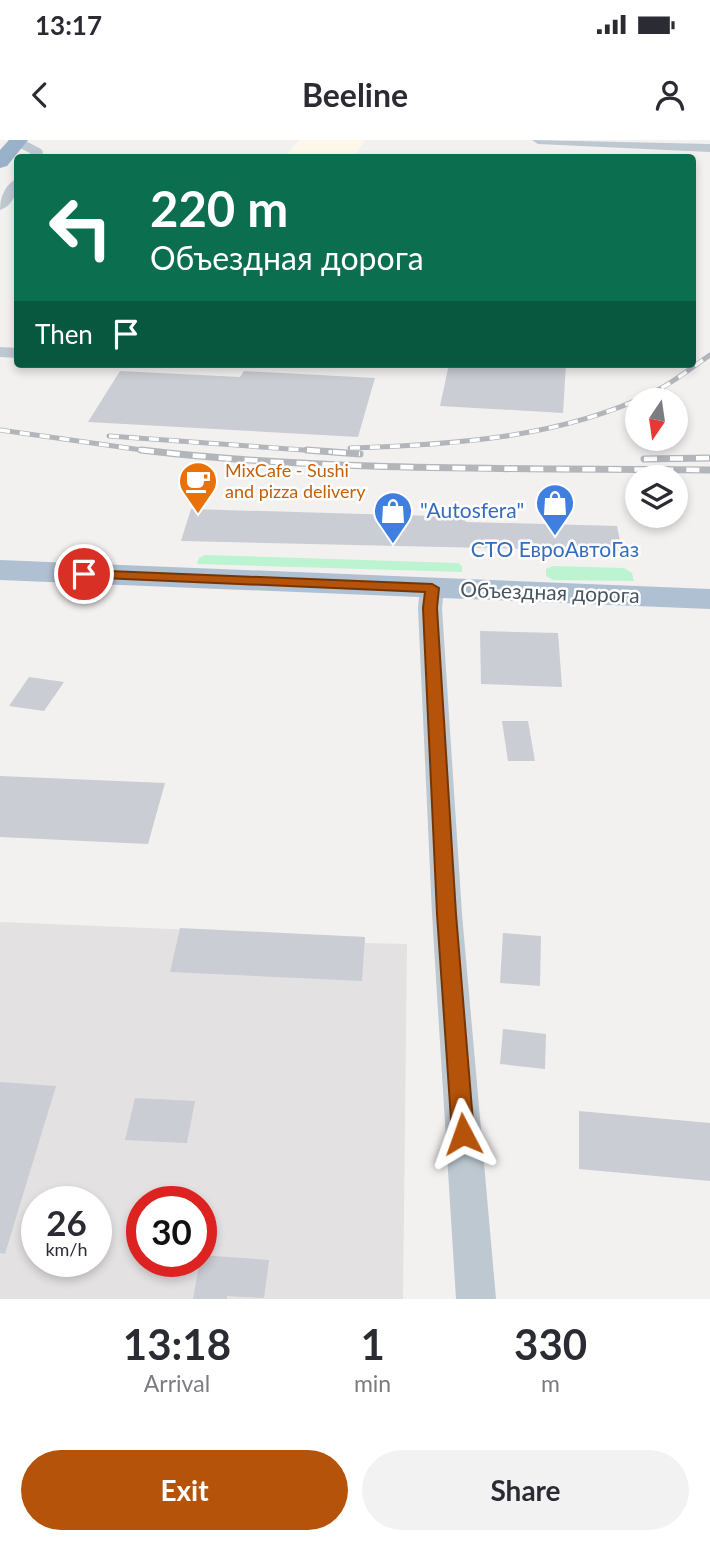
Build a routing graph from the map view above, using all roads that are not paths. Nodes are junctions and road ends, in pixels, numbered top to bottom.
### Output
1 (538, 140) edge
2 (602, 141) edge
3 (13, 142) edge
4 (710, 148) edge
5 (36, 154) edge
6 (0, 162) edge
7 (14, 187) edge
8 (0, 206) edge
9 (4, 569) edge
10 (432, 588) junction
11 (710, 599) edge
12 (476, 1299) edge

1 - 2 street
2 - 4 street
3 - 5 street
3 - 6 highway
7 - 8 street
9 - 10 main road, Объездная дорога
10 - 11 main road, Объездная дорога
10 - 12 street

